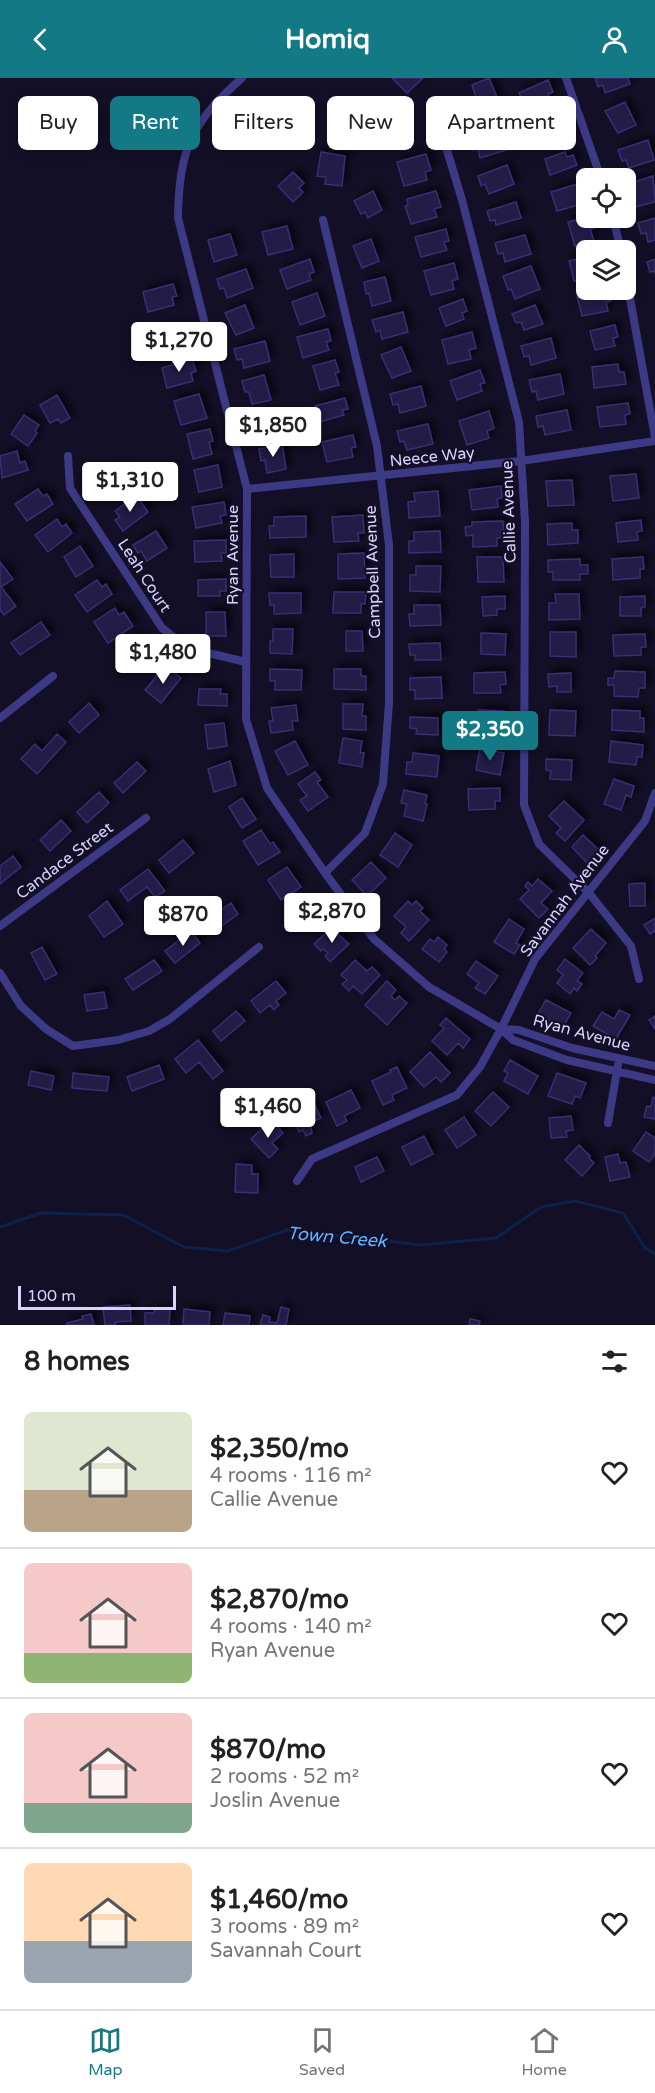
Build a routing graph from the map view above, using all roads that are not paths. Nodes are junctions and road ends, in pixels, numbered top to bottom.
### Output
1 (242, 78) edge
2 (566, 78) edge
3 (447, 150) edge
4 (598, 168) edge
5 (323, 220) dead end
6 (630, 300) edge
7 (655, 436) edge
8 (655, 441) edge
9 (68, 456) dead end
10 (521, 461) junction
11 (382, 476) junction
12 (248, 489) junction
13 (246, 662) junction
14 (53, 676) dead end
15 (0, 718) edge
16 (655, 793) edge
17 (146, 818) dead end
18 (325, 873) junction
19 (589, 893) junction
20 (0, 926) edge
21 (259, 947) dead end
22 (0, 973) edge
23 (639, 979) dead end
24 (501, 1029) junction
25 (619, 1059) junction
26 (655, 1066) edge
27 (617, 1072) junction
28 (655, 1080) edge
29 (608, 1123) dead end
30 (297, 1181) dead end

1 - 12 street, Ryan Avenue
2 - 4 street
3 - 10 street, Callie Avenue
5 - 11 street, Campbell Avenue
6 - 7 street
8 - 10 street, Neece Way
9 - 13 street, Leah Court
10 - 11 street, Neece Way
10 - 19 street, Callie Avenue
11 - 12 street, Neece Way
11 - 18 street, Campbell Avenue
12 - 13 street, Ryan Avenue
13 - 18 street, Ryan Avenue
14 - 15 street
16 - 19 street, Savannah Avenue
17 - 20 street, Candace Street
18 - 24 street, Ryan Avenue
19 - 23 street, Callie Avenue
19 - 24 street, Savannah Avenue
21 - 22 street
24 - 25 street, Ryan Avenue
24 - 27 street, Ryan Avenue
24 - 30 street, Savannah Avenue
25 - 26 street, Ryan Avenue
25 - 27 street
27 - 28 street, Ryan Avenue
27 - 29 street

